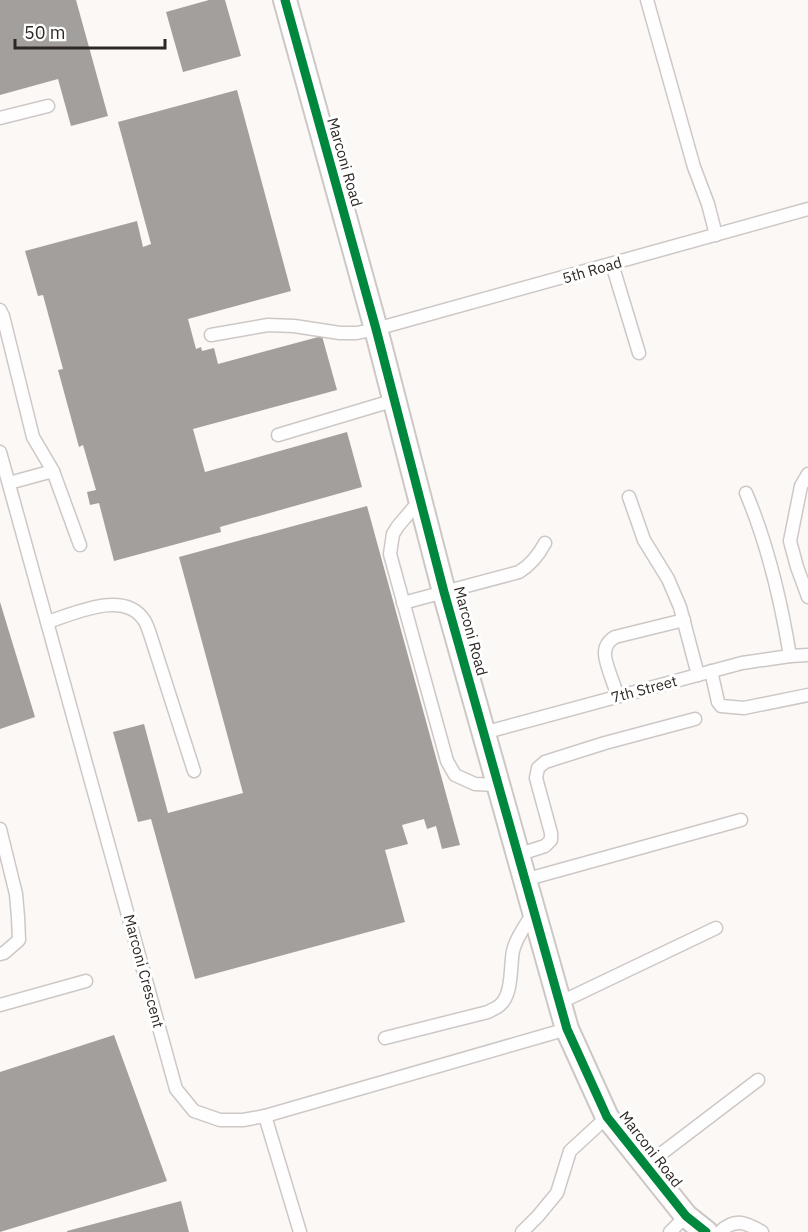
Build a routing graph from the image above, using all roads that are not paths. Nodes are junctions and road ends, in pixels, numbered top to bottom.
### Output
1 (285, 0) edge
2 (647, 0) edge
3 (48, 106) dead end
4 (0, 118) edge
5 (808, 209) edge
6 (716, 235) junction
7 (612, 264) junction
8 (0, 310) edge
9 (376, 329) junction
10 (211, 335) dead end
11 (639, 353) dead end
12 (395, 400) junction
13 (278, 435) dead end
14 (0, 452) edge
15 (53, 471) junction
16 (808, 474) edge
17 (9, 483) junction
18 (746, 493) dead end
19 (629, 497) dead end
20 (421, 499) junction
21 (545, 543) dead end
22 (80, 545) dead end
23 (444, 592) junction
24 (808, 597) edge
25 (404, 603) junction
26 (684, 620) junction
27 (47, 622) junction
28 (808, 655) edge
29 (790, 656) junction
30 (711, 671) junction
31 (698, 675) junction
32 (808, 694) edge
33 (618, 696) junction
34 (695, 719) dead end
35 (483, 733) junction
36 (194, 771) dead end
37 (498, 785) junction
38 (741, 820) dead end
39 (0, 829) edge
40 (517, 855) junction
41 (524, 880) junction
42 (533, 913) junction
43 (716, 928) dead end
44 (0, 954) edge
45 (86, 981) dead end
46 (559, 1003) junction
47 (0, 1005) edge
48 (567, 1029) junction
49 (385, 1038) dead end
50 (758, 1080) dead end
51 (265, 1116) junction
52 (607, 1117) junction
53 (645, 1166) junction
54 (686, 1216) junction
55 (300, 1232) edge
56 (522, 1232) edge
57 (670, 1232) edge
58 (706, 1232) edge
59 (720, 1232) edge
60 (762, 1232) edge

1 - 9 street, Marconi Road
2 - 6 lane
3 - 4 lane
5 - 6 lane, 5th Road
6 - 7 lane, 5th Road
7 - 9 lane, 5th Road
7 - 11 lane
8 - 15 lane
9 - 10 lane, 5th Road
9 - 12 street, Marconi Road
12 - 13 lane
12 - 20 street, Marconi Road
14 - 17 lane, Marconi Crescent
15 - 17 lane
15 - 22 lane
16 - 24 lane
17 - 27 lane, Marconi Crescent
18 - 29 lane
19 - 26 lane
20 - 23 street, Marconi Road
20 - 25 lane
21 - 23 lane
23 - 25 lane
23 - 35 street, Marconi Road
25 - 37 lane
26 - 31 lane
26 - 33 lane
27 - 36 lane
27 - 51 lane, Marconi Crescent
28 - 29 lane, 7th Street
29 - 30 lane, 7th Street
30 - 31 lane, 7th Street
30 - 32 lane
31 - 33 lane, 7th Street
33 - 35 lane, 7th Street
34 - 40 lane
35 - 37 street, Marconi Road
37 - 40 street, Marconi Road
38 - 41 lane
39 - 44 lane
40 - 41 street, Marconi Road
41 - 42 street, Marconi Road
42 - 46 street, Marconi Road
42 - 49 lane
43 - 46 lane
45 - 47 lane
46 - 48 street, Marconi Road
48 - 51 lane, Marconi Crescent
48 - 52 street, Marconi Road
50 - 53 lane
51 - 55 lane
52 - 53 street, Marconi Road
52 - 56 lane
53 - 54 street, Marconi Road
54 - 57 lane
54 - 58 street, Marconi Road
59 - 60 lane

